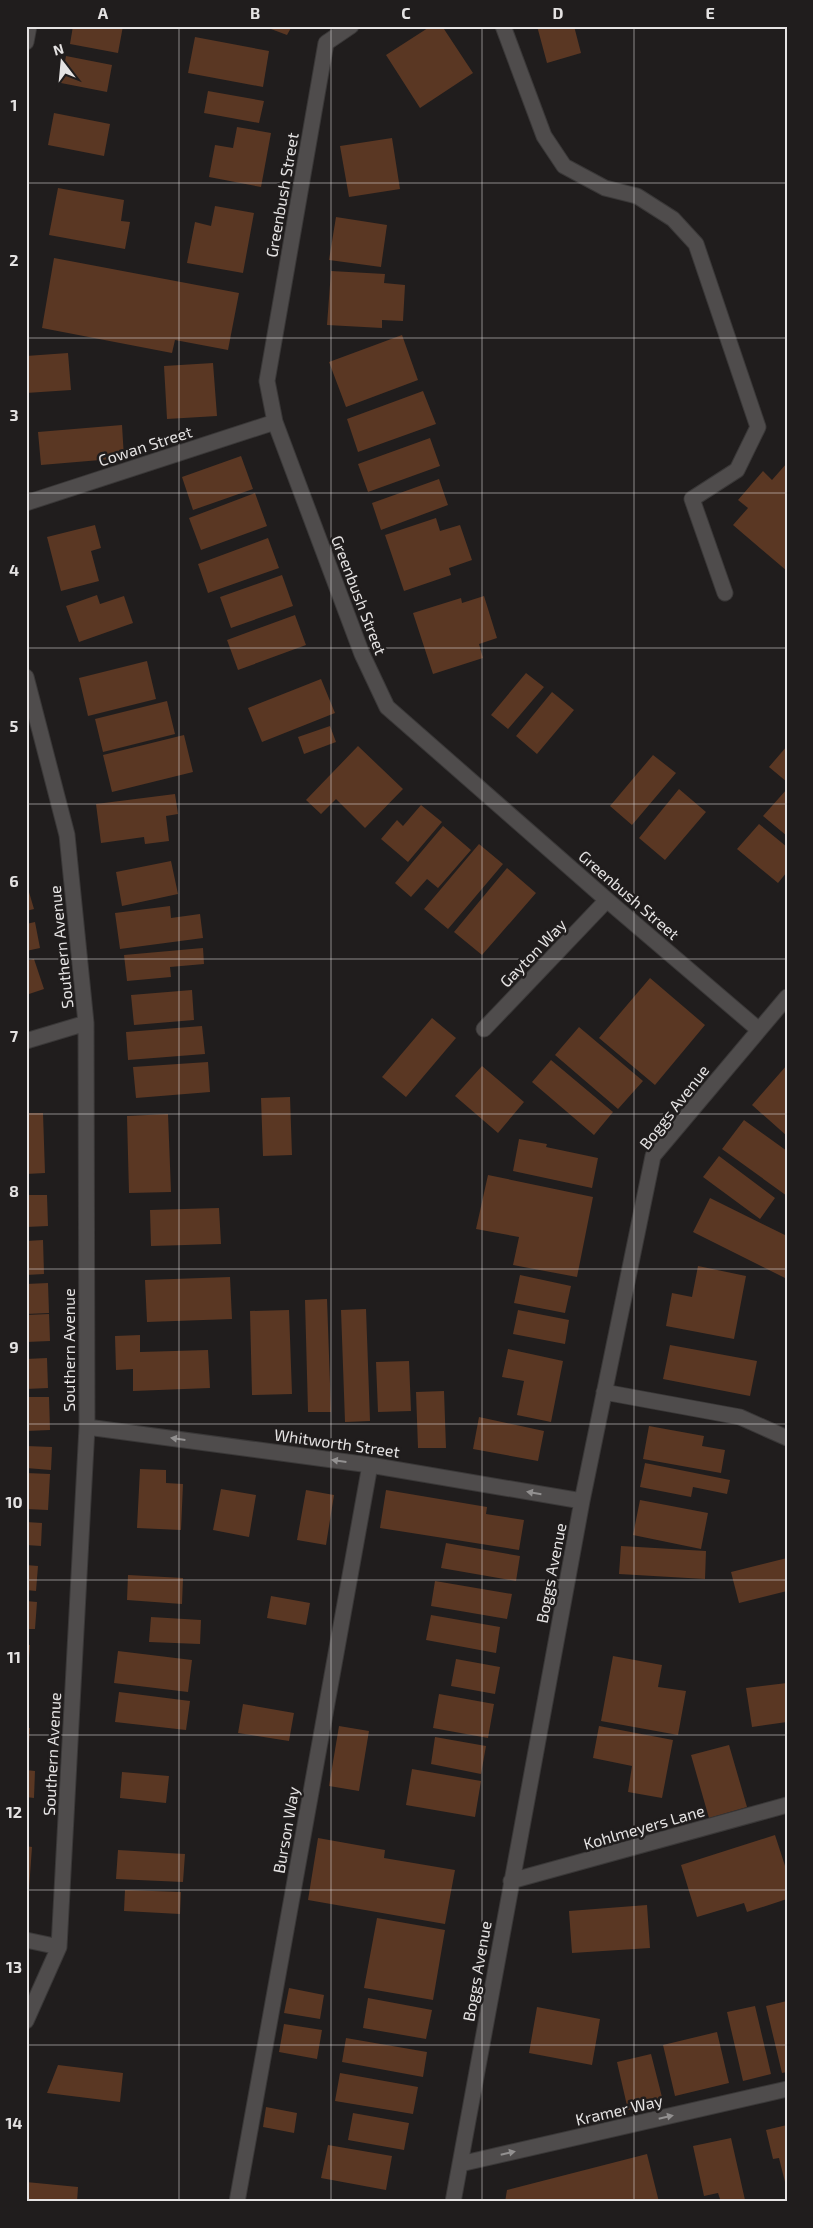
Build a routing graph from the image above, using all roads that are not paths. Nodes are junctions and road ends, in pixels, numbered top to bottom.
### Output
1 (29, 26) edge
2 (351, 26) edge
3 (503, 26) edge
4 (26, 42) edge
5 (275, 422) junction
6 (26, 503) edge
7 (725, 593) dead end
8 (26, 677) edge
9 (607, 900) junction
10 (787, 997) edge
11 (86, 1023) junction
12 (484, 1029) dead end
13 (759, 1030) junction
14 (26, 1041) edge
15 (604, 1392) junction
16 (87, 1427) junction
17 (787, 1438) edge
18 (370, 1465) junction
19 (582, 1501) junction
20 (787, 1805) edge
21 (511, 1882) junction
22 (26, 1940) edge
23 (60, 1947) junction
24 (26, 2022) edge
25 (787, 2089) edge
26 (460, 2164) junction
27 (237, 2202) edge
28 (453, 2202) edge

1 - 4 street
2 - 5 street, Greenbush Street
3 - 7 street
5 - 6 street, Cowan Street
5 - 9 street, Greenbush Street
8 - 11 street, Southern Avenue
9 - 12 street, Gayton Way
9 - 13 street, Greenbush Street
10 - 13 street, Boggs Avenue
11 - 14 street
11 - 16 street, Southern Avenue
13 - 15 street, Boggs Avenue
15 - 17 street
15 - 19 street, Boggs Avenue
18 -> 16 street, Whitworth Street
16 - 23 street, Southern Avenue
19 -> 18 street, Whitworth Street
18 - 27 street, Burson Way
19 - 21 street, Boggs Avenue
20 - 21 street, Kohlmeyers Lane
21 - 26 street, Boggs Avenue
22 - 23 street
23 - 24 street, Southern Avenue
26 -> 25 street, Kramer Way
26 - 28 street, Boggs Avenue

